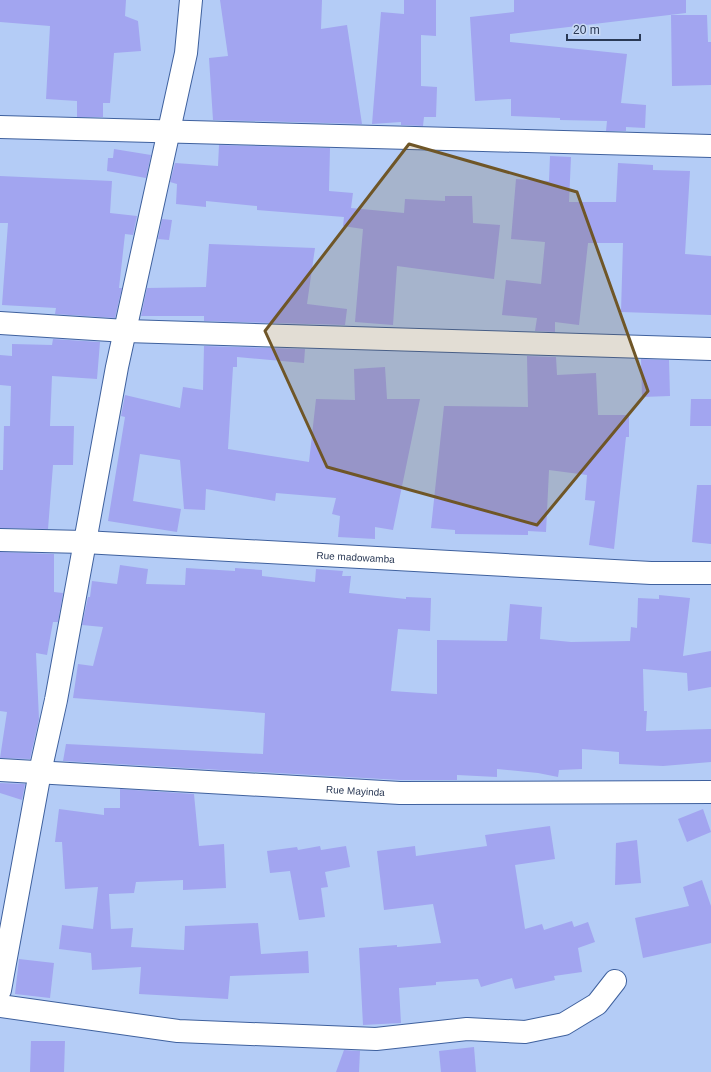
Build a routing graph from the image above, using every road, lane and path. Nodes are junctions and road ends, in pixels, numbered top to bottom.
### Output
1 (191, 0) edge
2 (0, 127) edge
3 (168, 131) junction
4 (711, 146) edge
5 (0, 323) edge
6 (126, 331) junction
7 (711, 349) edge
8 (0, 540) edge
9 (84, 542) junction
10 (711, 573) edge
11 (0, 770) edge
12 (40, 772) junction
13 (711, 792) edge
14 (614, 981) dead end
15 (0, 990) edge
16 (0, 1006) edge

1 - 3 street
2 - 3 street
3 - 4 street
3 - 6 street
5 - 6 street
6 - 7 street
6 - 9 street
8 - 9 street, Rue madowamba
9 - 10 street, Rue madowamba
9 - 12 street
11 - 12 street, Rue Mayinda
12 - 13 street, Rue Mayinda
12 - 15 street
14 - 16 street

